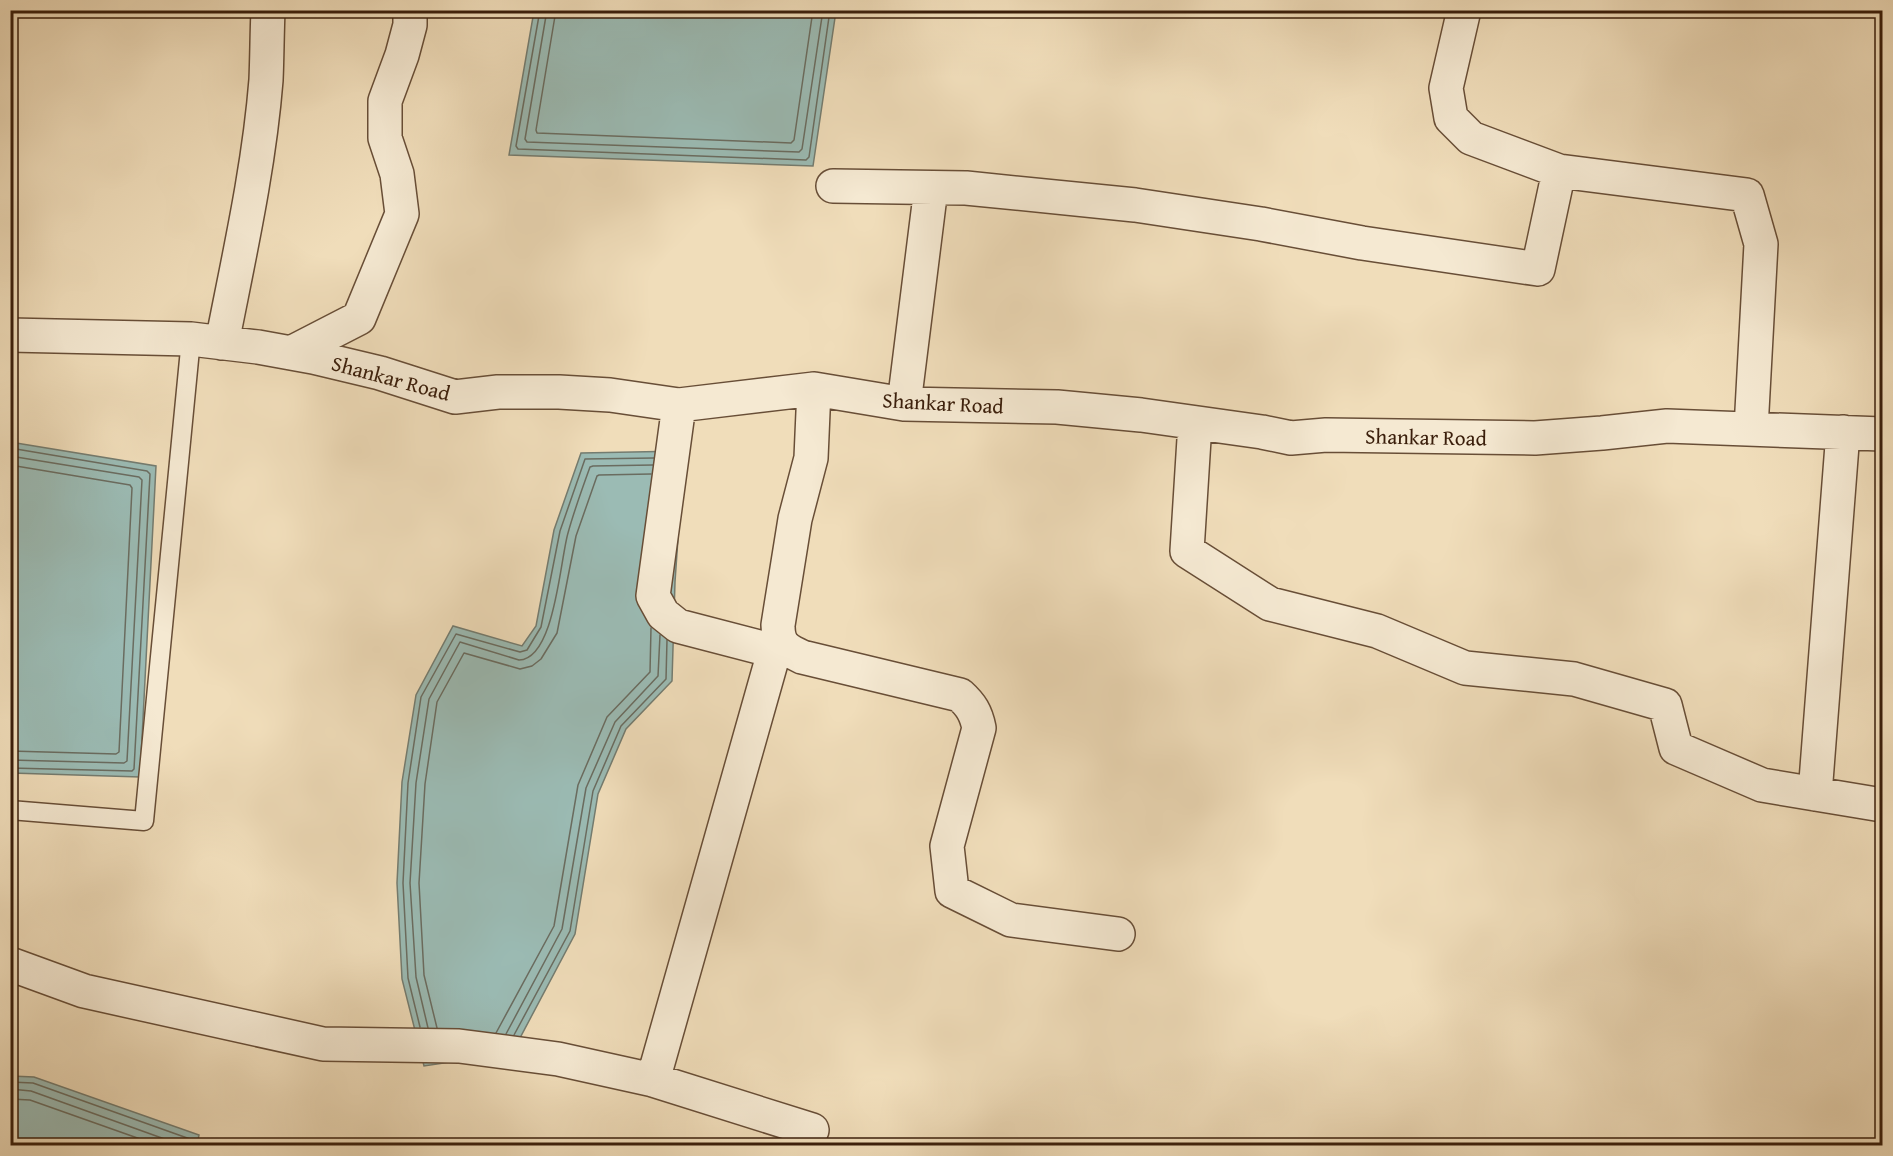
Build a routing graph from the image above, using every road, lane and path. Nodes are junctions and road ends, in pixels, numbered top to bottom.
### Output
1 (268, 10) edge
2 (410, 10) edge
3 (1464, 10) edge
4 (1559, 171) junction
5 (833, 186) dead end
6 (931, 188) junction
7 (10, 335) edge
8 (206, 341) junction
9 (291, 353) junction
10 (814, 389) junction
11 (904, 404) junction
12 (680, 405) junction
13 (1195, 423) junction
14 (1751, 429) junction
15 (1843, 432) junction
16 (1882, 434) edge
17 (776, 644) junction
18 (1815, 794) junction
19 (1882, 805) edge
20 (10, 810) edge
21 (1118, 934) dead end
22 (10, 964) edge
23 (653, 1080) junction
24 (812, 1130) dead end

1 - 8 street
2 - 9 street
3 - 4 street
4 - 6 street
4 - 14 street
5 - 6 street
6 - 11 street
7 - 8 street, Shankar Road
8 - 9 street, Shankar Road
8 - 20 lane
9 - 12 street, Shankar Road
10 - 11 street, Shankar Road
10 - 12 street, Shankar Road
10 - 17 street
11 - 13 street, Shankar Road
12 - 17 street
13 - 14 street, Shankar Road
13 - 18 street
14 - 15 street, Shankar Road
15 - 16 street, Shankar Road
15 - 18 street
17 - 21 street
17 - 23 street
18 - 19 street
22 - 23 street
23 - 24 street

